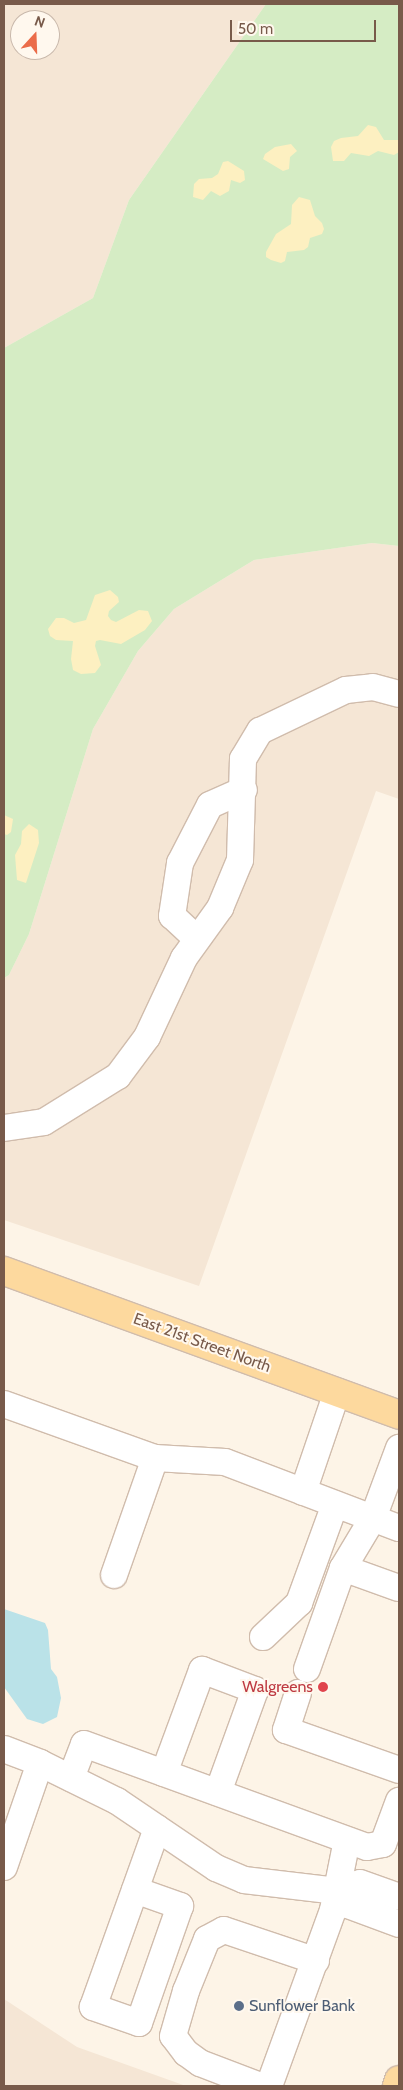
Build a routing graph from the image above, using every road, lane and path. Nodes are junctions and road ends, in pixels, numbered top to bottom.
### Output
1 (399, 694) edge
2 (244, 790) junction
3 (197, 939) junction
4 (4, 1128) edge
5 (4, 1271) edge
6 (337, 1392) junction
7 (4, 1404) edge
8 (399, 1415) edge
9 (399, 1448) edge
10 (155, 1458) junction
11 (303, 1492) junction
12 (335, 1504) junction
13 (373, 1518) junction
14 (399, 1528) edge
15 (342, 1568) junction
16 (114, 1575) dead end
17 (399, 1588) edge
18 (263, 1637) dead end
19 (4, 1749) edge
20 (40, 1763) junction
21 (399, 1770) edge
22 (164, 1773) junction
23 (71, 1778) junction
24 (218, 1792) junction
25 (399, 1802) edge
26 (157, 1828) junction
27 (347, 1840) junction
28 (4, 1866) edge
29 (135, 1890) junction
30 (337, 1890) junction
31 (399, 1897) edge
32 (399, 1924) edge
33 (316, 1960) junction
34 (399, 2080) edge
35 (260, 2086) edge
36 (269, 2086) edge
37 (397, 2086) edge

1 - 2 street
2 - 3 street
2 - 3 street
3 - 4 street
5 - 6 main road, East 21st Street North
6 - 8 main road, East 21st Street North
6 - 11 street
7 - 10 street
9 - 13 street
10 - 11 street
10 - 16 street
11 - 12 street
12 - 13 street
12 - 18 street
13 - 14 street
13 - 15 street
15 - 17 street
15 - 21 street
19 - 20 street
20 - 23 street
20 - 28 street
22 - 23 street
22 - 24 street
22 - 24 street
23 - 26 street
24 - 27 street
25 - 27 street
26 - 29 street
26 - 30 street
27 - 30 street
29 - 29 street
30 - 31 street
30 - 32 street
30 - 33 street
33 - 35 street
33 - 36 street
34 - 37 main road

